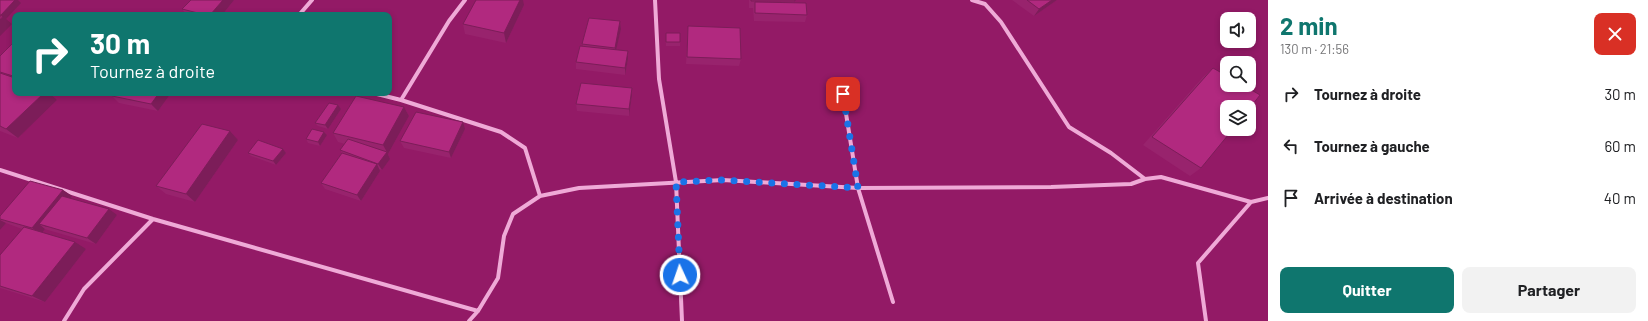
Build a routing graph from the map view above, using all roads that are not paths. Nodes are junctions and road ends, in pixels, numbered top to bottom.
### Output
1 (312, 0) edge
2 (465, 0) edge
3 (655, 0) edge
4 (972, 0) edge
5 (302, 12) edge
6 (843, 94) dead end
7 (385, 96) edge
8 (401, 100) junction
9 (0, 170) edge
10 (1145, 179) junction
11 (676, 182) junction
12 (858, 188) junction
13 (540, 196) junction
14 (1268, 198) edge
15 (1251, 202) junction
16 (153, 219) junction
17 (893, 302) dead end
18 (478, 311) junction
19 (64, 321) edge
20 (469, 321) edge
21 (682, 321) edge
22 (1206, 321) edge

1 - 5 street
2 - 8 street
3 - 11 street
4 - 10 street
6 - 12 street
7 - 8 street
8 - 13 street
9 - 16 street
10 - 12 street
10 - 15 street
11 - 12 street
11 - 13 street
11 - 21 street
12 - 17 street
13 - 18 street
14 - 15 street
15 - 22 street
16 - 18 street
16 - 19 street
18 - 20 street

